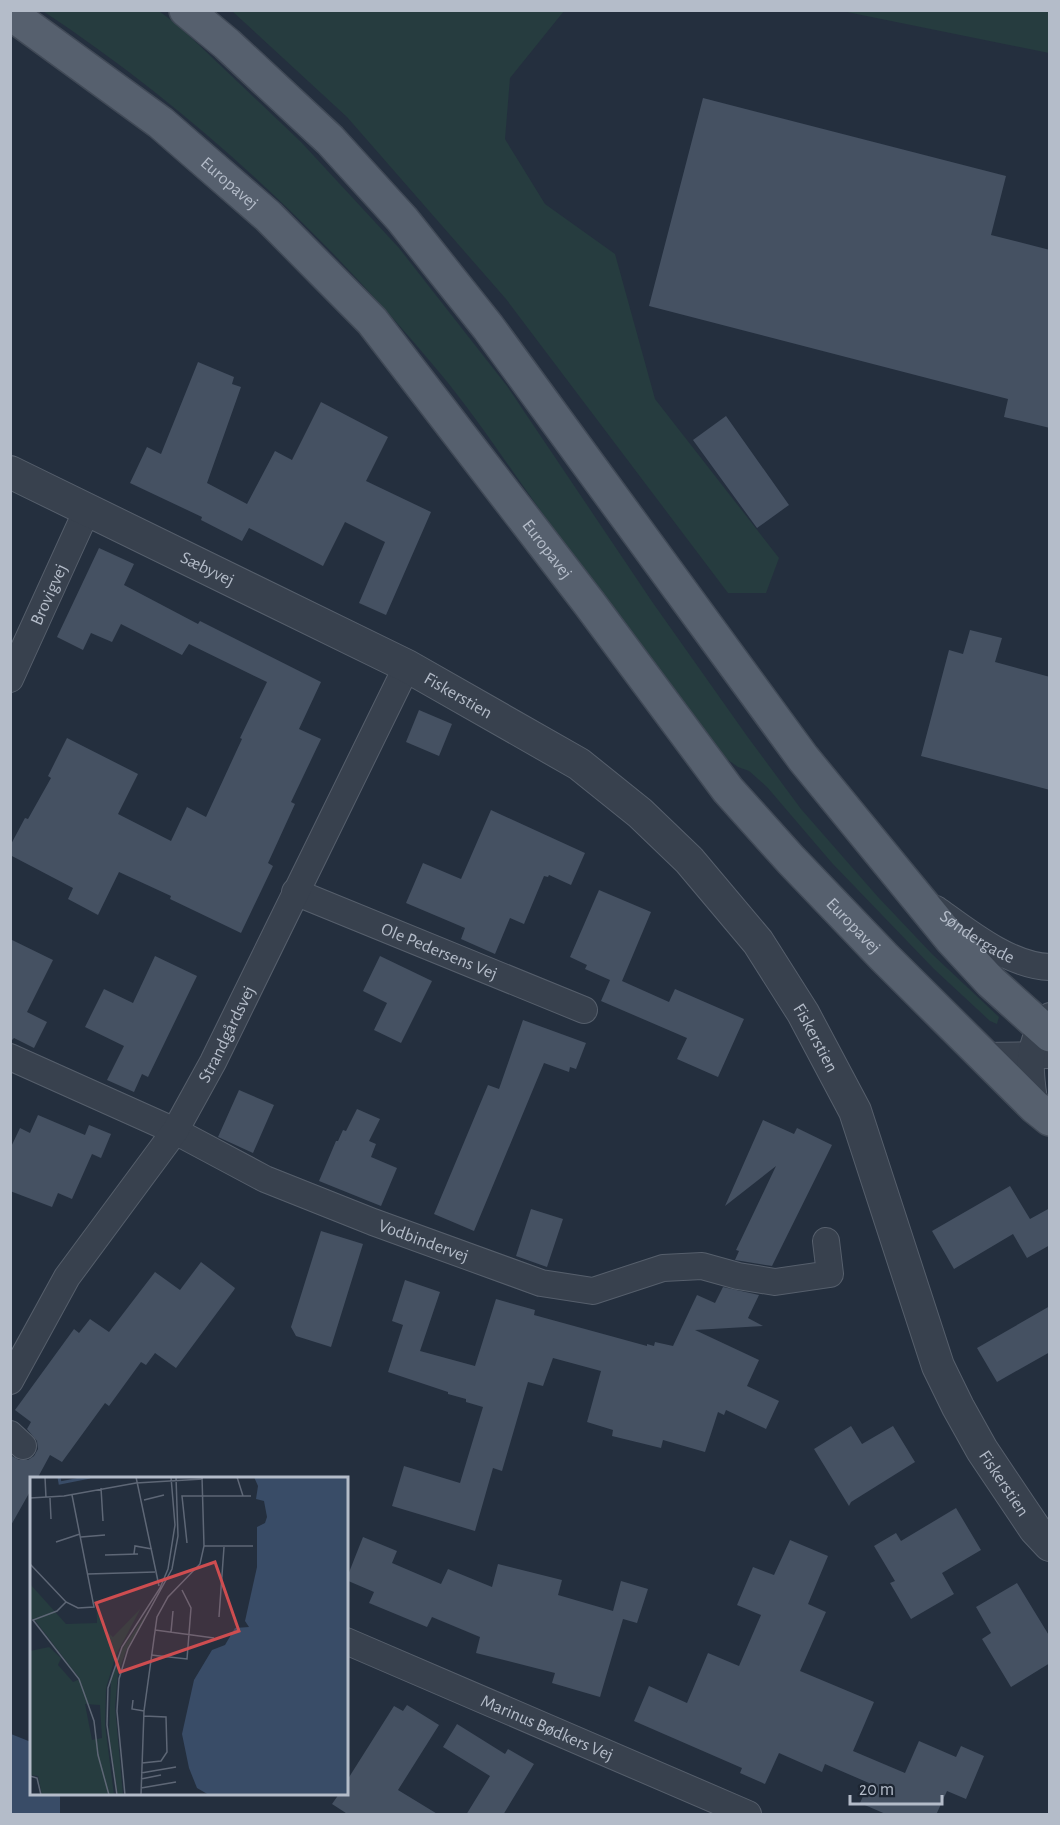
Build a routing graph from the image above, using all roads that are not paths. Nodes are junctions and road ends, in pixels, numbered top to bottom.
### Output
1 (186, 10) edge
2 (10, 12) edge
3 (10, 472) edge
4 (87, 510) junction
5 (407, 666) junction
6 (10, 679) edge
7 (911, 891) junction
8 (295, 892) junction
9 (1050, 967) edge
10 (584, 1010) dead end
11 (1044, 1038) edge
12 (984, 1056) junction
13 (10, 1057) edge
14 (1042, 1113) edge
15 (175, 1131) junction
16 (826, 1241) dead end
17 (10, 1381) edge
18 (1050, 1545) edge
19 (348, 1642) edge
20 (747, 1815) edge

1 - 7 main road
2 - 12 main road, Europavej
3 - 4 street, Sæbyvej
4 - 5 street, Sæbyvej
4 - 6 street, Brovigvej
5 - 8 street, Strandgårdsvej
5 - 18 street, Fiskerstien
7 - 9 street, Søndergade
7 - 11 main road
8 - 10 street, Ole Pedersens Vej
8 - 15 street, Strandgårdsvej
11 - 12 street
11 - 14 street
12 - 14 main road, Europavej
13 - 15 street, Vodbindervej
15 - 16 street, Vodbindervej
15 - 17 street, Strandgårdsvej
19 - 20 street, Marinus Bødkers Vej

